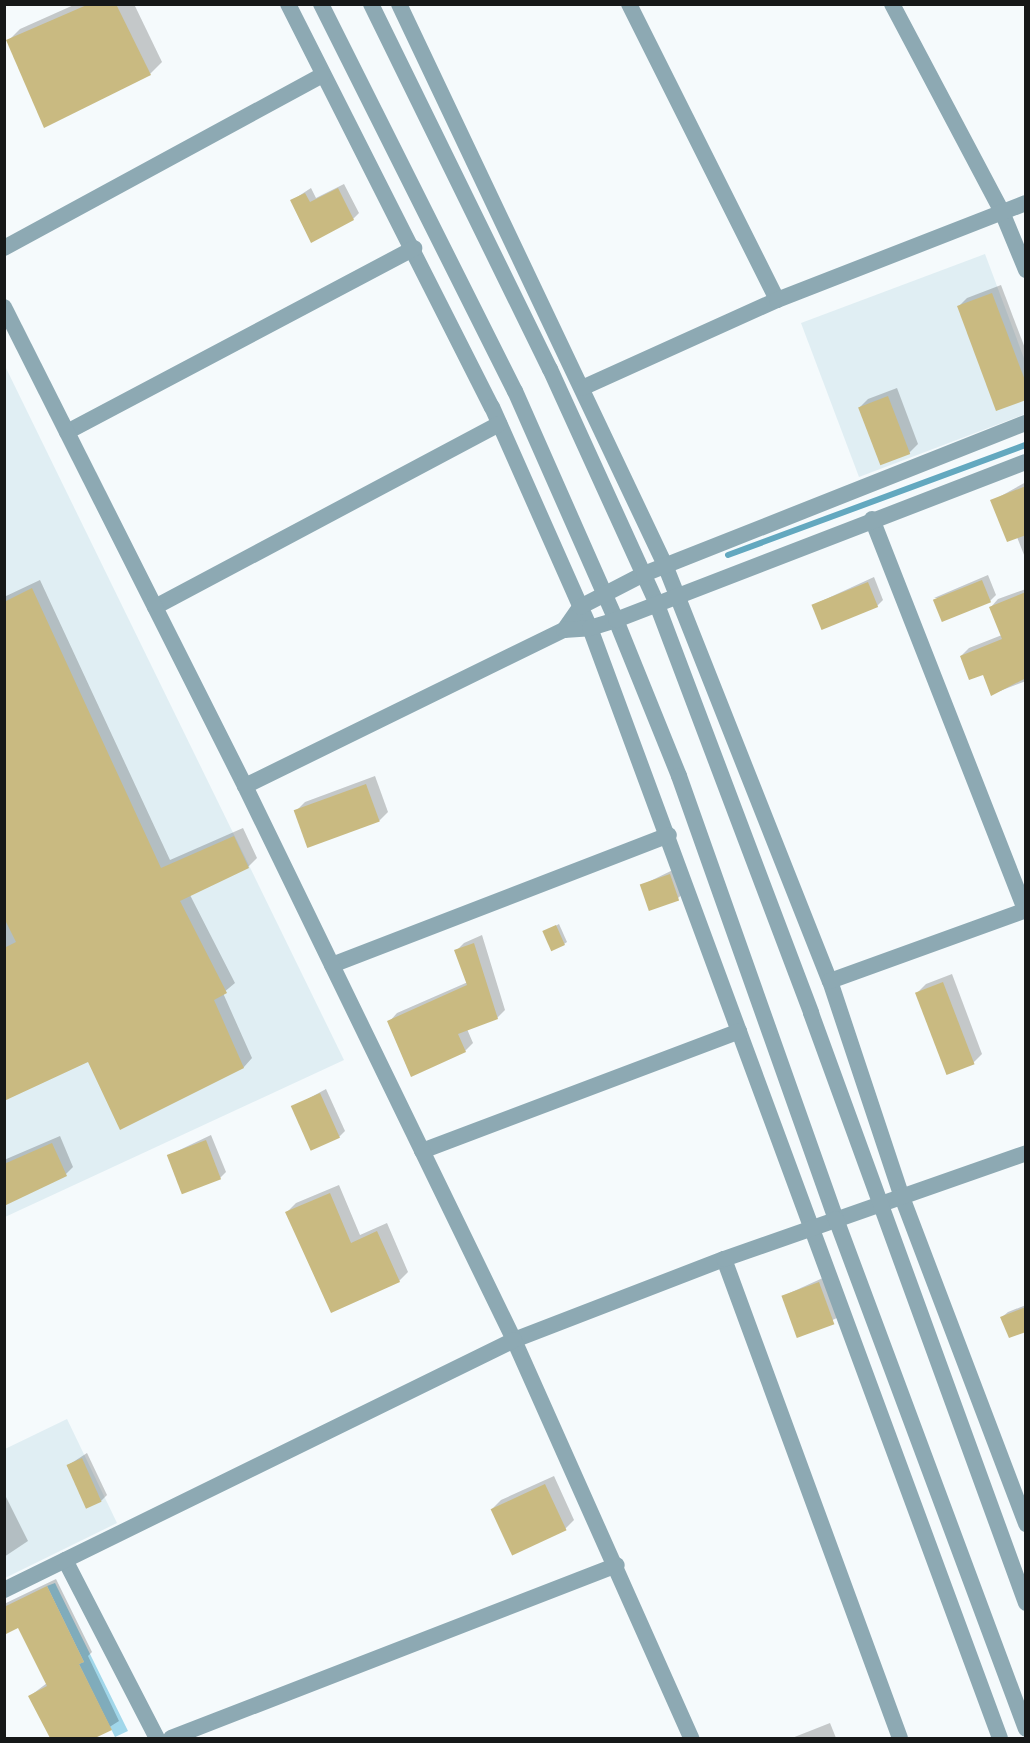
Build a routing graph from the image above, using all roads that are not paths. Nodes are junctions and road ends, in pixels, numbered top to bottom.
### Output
1 (288, 4) edge
2 (321, 4) edge
3 (371, 4) edge
4 (399, 4) edge
5 (629, 4) edge
6 (892, 4) edge
7 (322, 75) junction
8 (1026, 203) edge
9 (1002, 212) junction
10 (4, 248) edge
11 (414, 248) junction
12 (1026, 270) edge
13 (777, 300) junction
14 (4, 307) edge
15 (582, 388) junction
16 (1026, 423) edge
17 (499, 424) junction
18 (68, 432) junction
19 (1026, 462) edge
20 (872, 519) junction
21 (665, 565) junction
22 (644, 574) junction
23 (605, 593) junction
24 (676, 594) junction
25 (656, 602) junction
26 (155, 607) junction
27 (580, 607) junction
28 (616, 620) junction
29 (590, 628) junction
30 (564, 630) junction
31 (245, 786) junction
32 (669, 835) junction
33 (1025, 910) edge
34 (332, 965) junction
35 (830, 981) junction
36 (739, 1031) junction
37 (422, 1151) junction
38 (1026, 1153) edge
39 (903, 1197) junction
40 (878, 1205) junction
41 (836, 1219) junction
42 (813, 1227) junction
43 (724, 1259) junction
44 (514, 1340) junction
45 (1026, 1524) edge
46 (65, 1560) junction
47 (617, 1565) junction
48 (4, 1590) edge
49 (1026, 1603) edge
50 (1026, 1729) edge
51 (156, 1738) edge
52 (171, 1738) edge
53 (691, 1738) edge
54 (900, 1738) edge
55 (1000, 1738) edge

1 - 7 street
2 - 23 street
3 - 22 street
4 - 15 street
5 - 13 street
6 - 9 street
7 - 10 street
7 - 11 street
8 - 9 street
9 - 12 street
9 - 13 street
11 - 17 street
11 - 18 street
13 - 15 street
14 - 18 street
15 - 21 street
16 - 21 street
17 - 26 street
17 - 27 street
18 - 26 street
19 - 20 street
20 - 24 street
20 - 33 street
21 - 22 street
21 - 24 street
22 - 23 street
22 - 25 street
23 - 27 street
23 - 28 street
24 - 25 street
24 - 35 street
25 - 28 street
25 - 40 street
26 - 31 street
27 - 29 street
27 - 30 street
28 - 29 street
28 - 41 street
29 - 30 street
29 - 32 street
30 - 31 street
31 - 34 street
32 - 34 street
32 - 36 street
33 - 35 street
34 - 37 street
35 - 39 street
36 - 37 street
36 - 42 street
37 - 44 street
38 - 39 street
39 - 40 street
39 - 45 street
40 - 41 street
40 - 49 street
41 - 42 street
41 - 50 street
42 - 43 street
42 - 55 street
43 - 44 street
43 - 54 street
44 - 46 street
44 - 47 street
46 - 48 street
46 - 51 street
47 - 52 street
47 - 53 street

